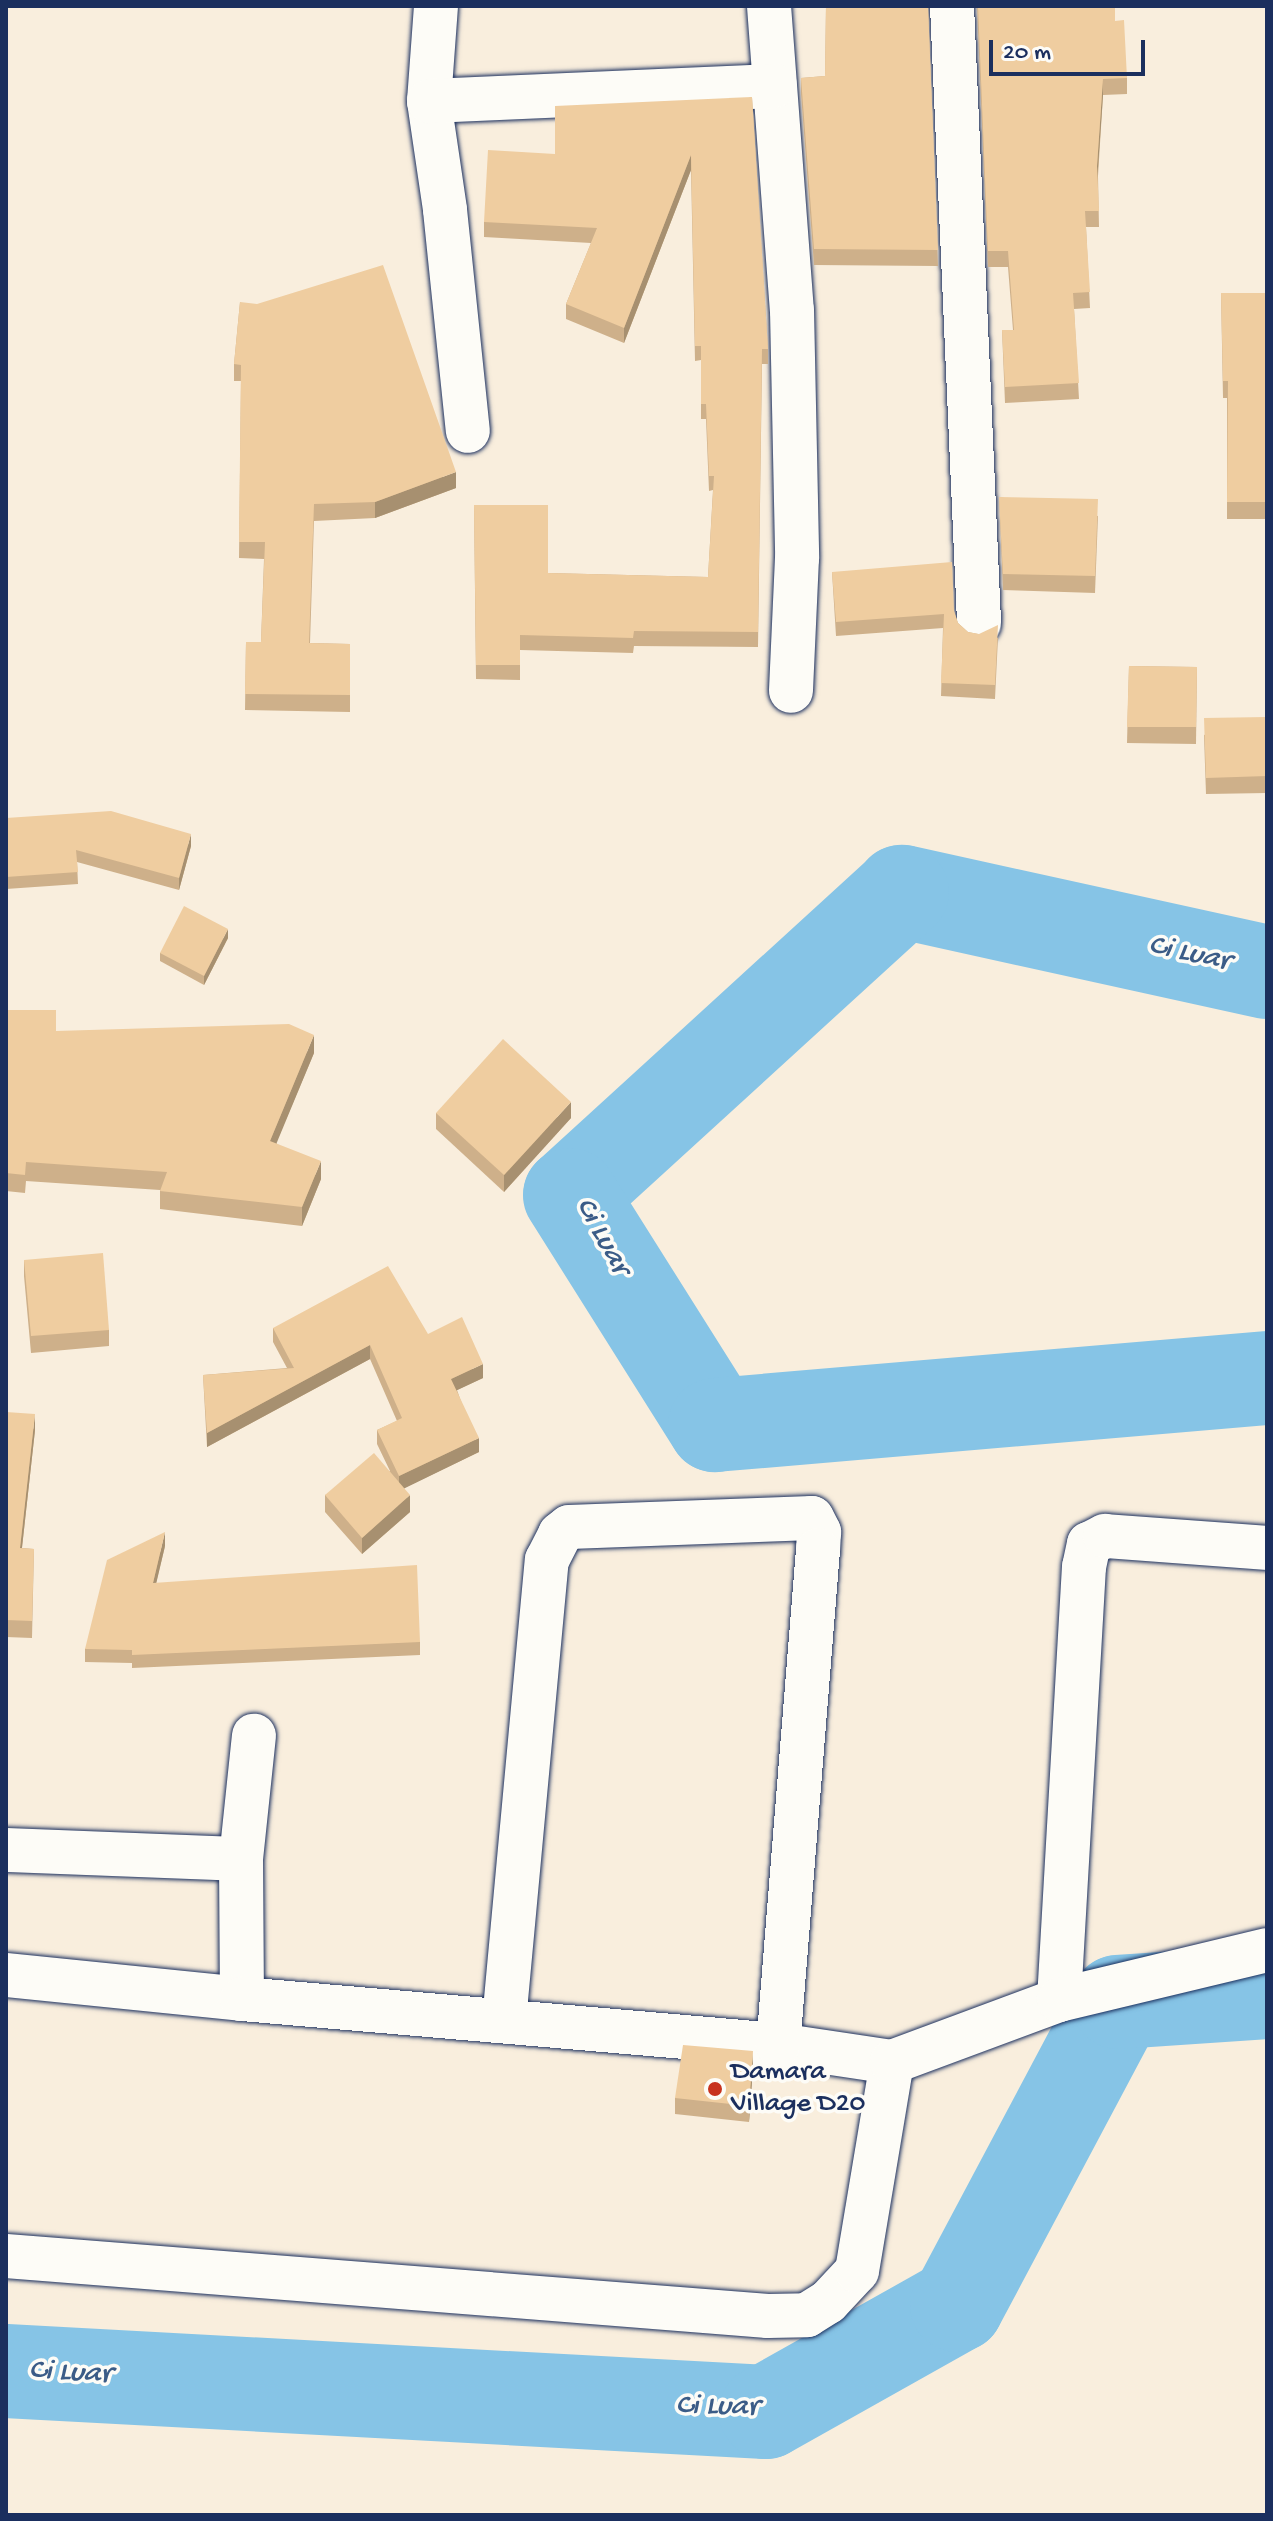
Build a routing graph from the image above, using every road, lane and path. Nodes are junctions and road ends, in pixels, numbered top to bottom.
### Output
1 (436, 6) edge
2 (769, 6) edge
3 (952, 6) edge
4 (775, 86) junction
5 (429, 101) junction
6 (468, 431) dead end
7 (979, 623) dead end
8 (791, 691) dead end
9 (1267, 1548) edge
10 (254, 1736) dead end
11 (6, 1850) edge
12 (241, 1859) junction
13 (1267, 1950) edge
14 (6, 1975) edge
15 (242, 1999) junction
16 (1059, 2000) junction
17 (504, 2021) junction
18 (778, 2045) junction
19 (892, 2062) junction
20 (6, 2256) edge

1 - 5 street
2 - 4 street
3 - 7 street
4 - 5 street
4 - 8 street
5 - 6 street
9 - 16 street
10 - 12 street
11 - 12 street
12 - 15 street
13 - 16 street
14 - 15 street
15 - 17 street
16 - 19 street
17 - 18 street
17 - 18 street
18 - 19 street
19 - 20 street

